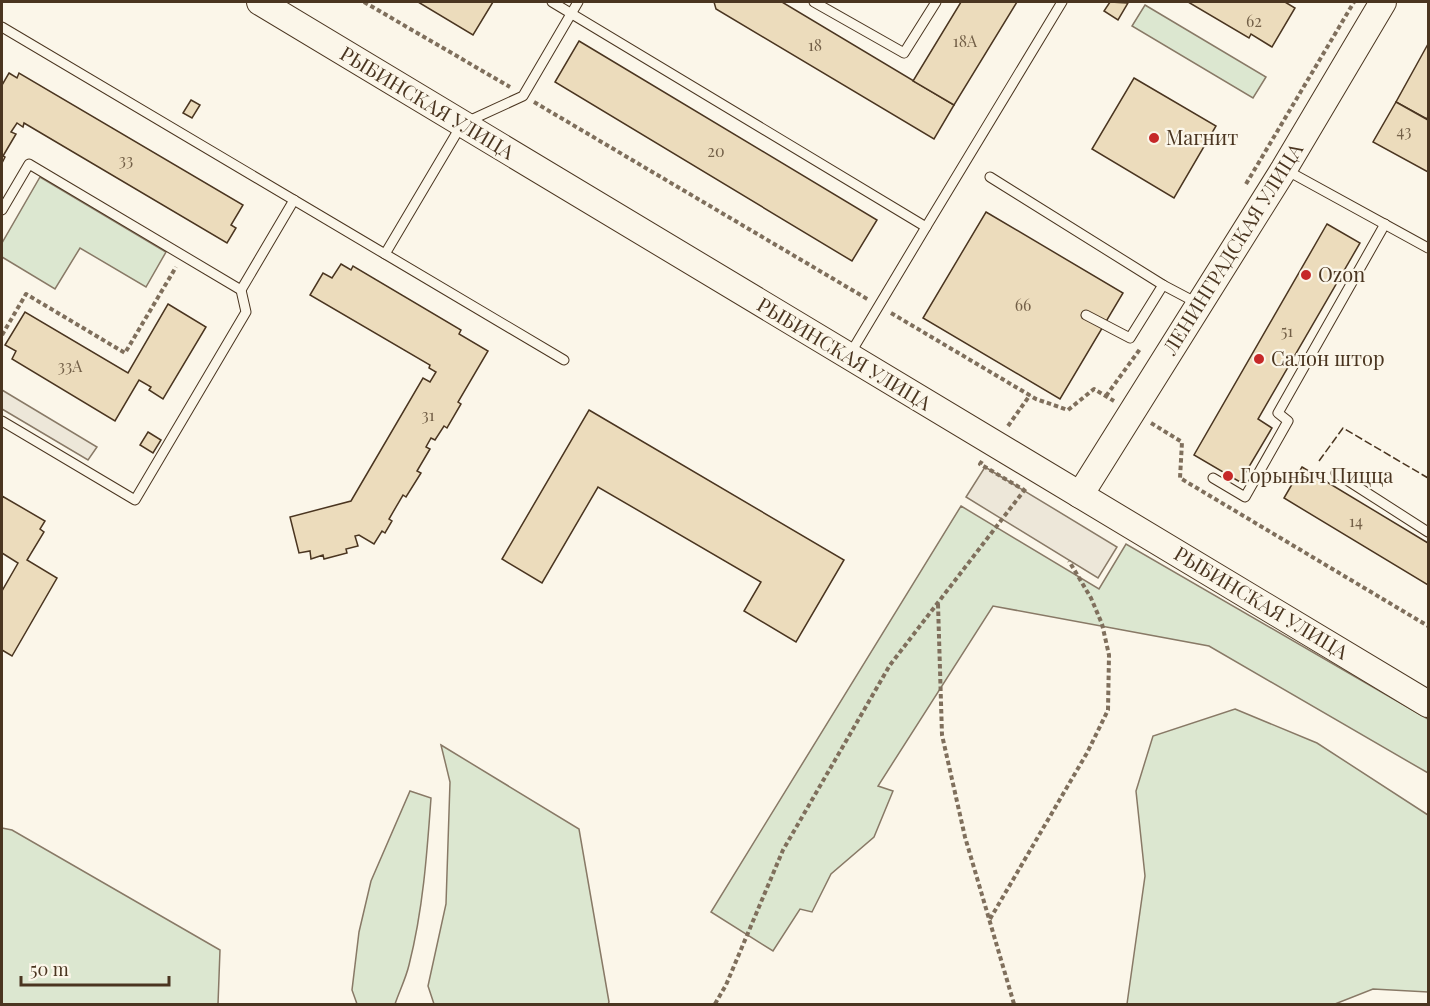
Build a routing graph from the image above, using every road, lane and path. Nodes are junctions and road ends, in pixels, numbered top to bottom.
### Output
1 (260, 2) edge
2 (364, 2) edge
3 (552, 2) edge
4 (578, 2) edge
5 (814, 2) edge
6 (936, 2) edge
7 (1062, 2) edge
8 (1354, 2) edge
9 (1381, 2) edge
10 (572, 13) junction
11 (2, 27) edge
12 (524, 96) junction
13 (462, 124) junction
14 (1284, 169) junction
15 (990, 177) dead end
16 (1240, 193) dead end
17 (294, 200) junction
18 (2, 210) edge
19 (1385, 224) junction
20 (926, 227) junction
21 (1428, 248) edge
22 (385, 254) junction
23 (183, 256) junction
24 (1163, 285) junction
25 (241, 290) junction
26 (1199, 304) junction
27 (879, 306) junction
28 (1086, 315) dead end
29 (2, 335) edge
30 (1146, 340) dead end
31 (848, 357) junction
32 (564, 360) dead end
33 (1094, 389) dead end
34 (1106, 396) dead end
35 (2, 421) edge
36 (1182, 442) dead end
37 (1040, 471) junction
38 (1336, 473) dead end
39 (1212, 478) dead end
40 (1080, 495) junction
41 (1428, 532) edge
42 (1069, 561) dead end
43 (938, 603) junction
44 (1428, 626) edge
45 (1428, 704) edge
46 (989, 920) junction
47 (715, 1005) edge
48 (1014, 1005) edge

1 - 13 main road, РЫБИНСКАЯ УЛИЦА
2 - 12 path
3 - 10 lane
4 - 10 lane
5 - 6 lane
7 - 20 lane
8 - 16 path
9 - 14 main road, ЛЕНИНГРАДСКАЯ УЛИЦА
10 - 12 lane
10 - 20 lane
11 - 17 lane
12 - 13 lane
12 - 27 path
13 - 22 lane
13 - 31 main road, РЫБИНСКАЯ УЛИЦА
14 - 19 lane
14 - 26 main road, ЛЕНИНГРАДСКАЯ УЛИЦА
15 - 24 lane
17 - 22 lane
17 - 25 lane
18 - 23 lane
19 - 21 lane
19 - 39 lane
20 - 27 lane
22 - 32 lane
23 - 25 lane
23 - 29 path
24 - 26 lane
24 - 28 lane
25 - 35 lane
26 - 40 main road, ЛЕНИНГРАДСКАЯ УЛИЦА
27 - 31 lane
27 - 33 path
30 - 34 path
31 - 37 main road, РЫБИНСКАЯ УЛИЦА
36 - 44 path
37 - 40 main road, РЫБИНСКАЯ УЛИЦА
37 - 43 path
38 - 41 lane
40 - 45 main road, РЫБИНСКАЯ УЛИЦА
42 - 46 path
43 - 46 path
43 - 47 path
46 - 48 path

